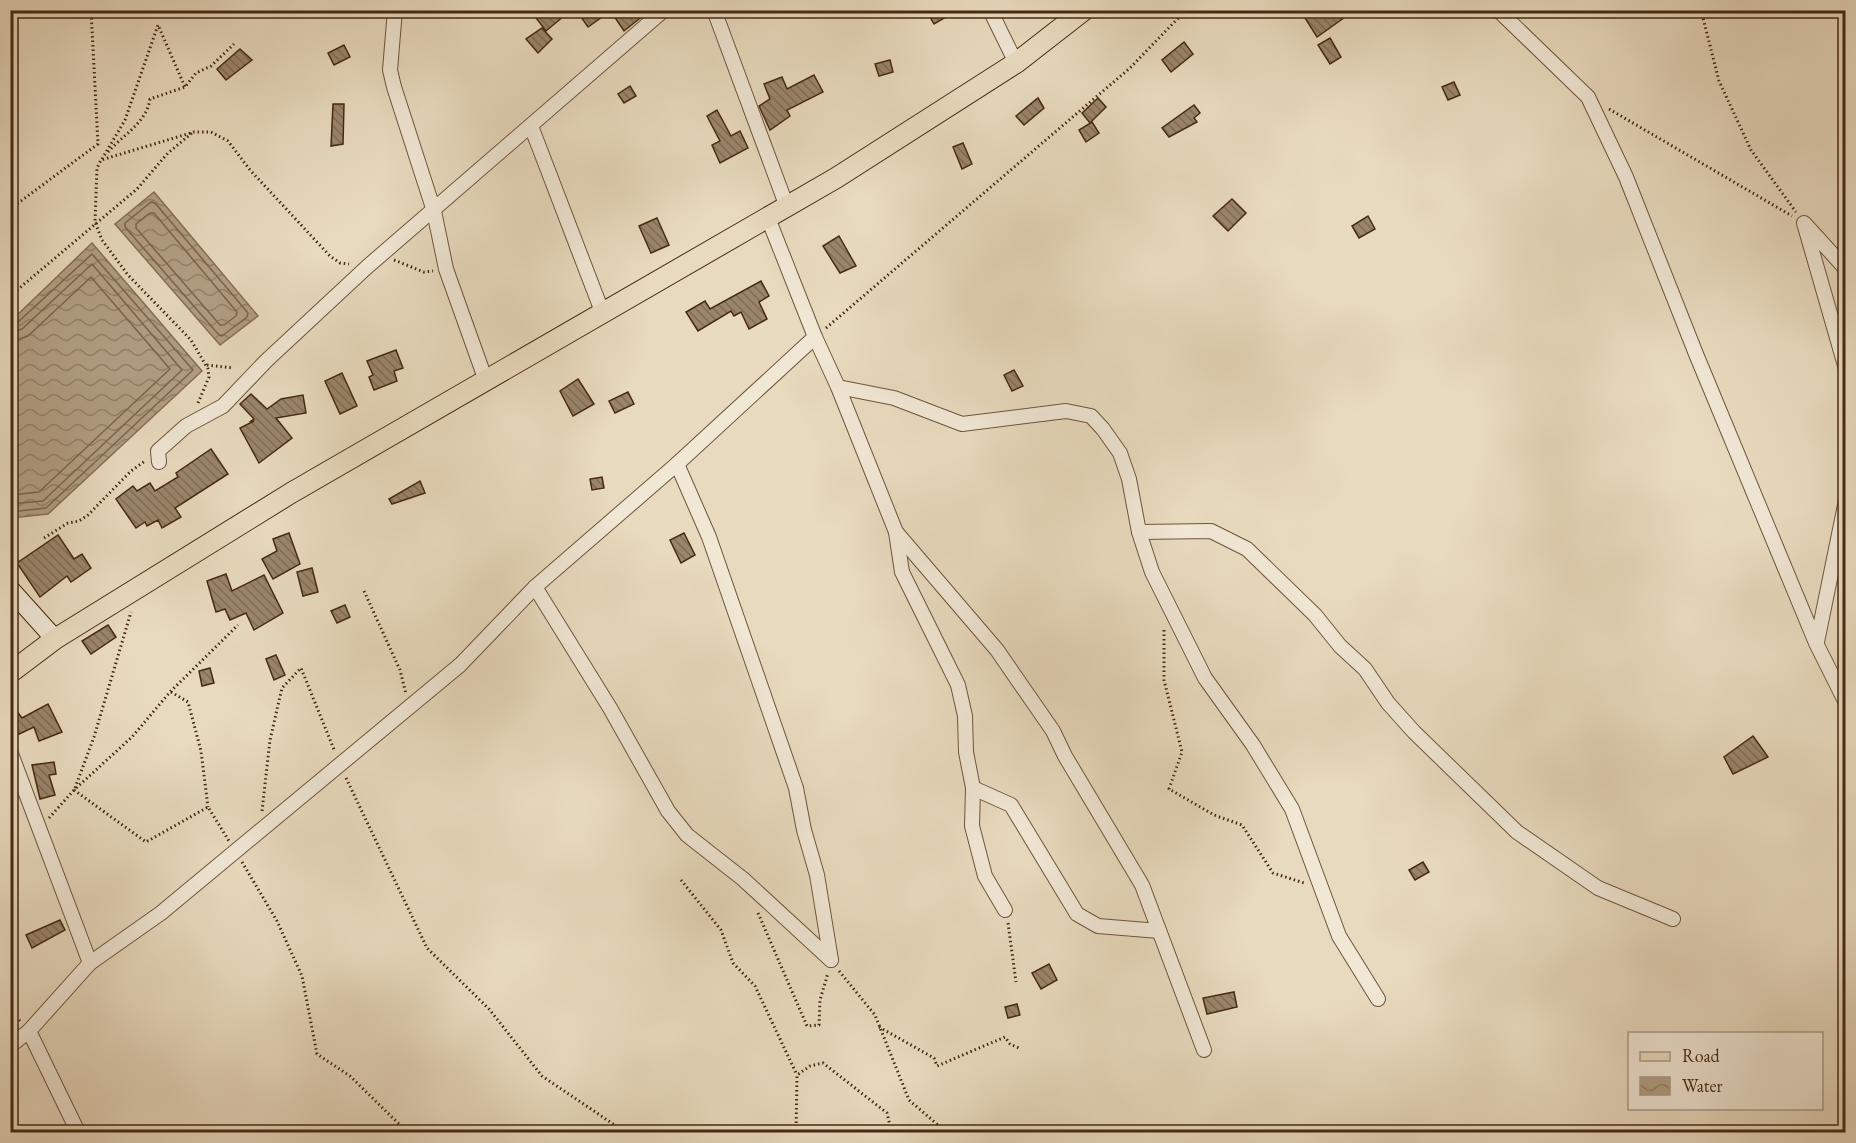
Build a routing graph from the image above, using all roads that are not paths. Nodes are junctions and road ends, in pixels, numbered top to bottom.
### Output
1 (395, 10) edge
2 (664, 10) edge
3 (714, 10) edge
4 (990, 10) edge
5 (1084, 10) edge
6 (1498, 10) edge
7 (1016, 63) junction
8 (531, 126) junction
9 (787, 207) junction
10 (434, 212) junction
11 (768, 218) junction
12 (1845, 269) edge
13 (603, 314) junction
14 (815, 337) junction
15 (1845, 369) edge
16 (486, 381) junction
17 (838, 387) junction
18 (158, 456) road end
19 (677, 464) junction
20 (1845, 500) edge
21 (896, 532) junction
22 (1138, 532) junction
23 (535, 587) junction
24 (10, 589) edge
25 (55, 639) junction
26 (1816, 643) junction
27 (10, 673) edge
28 (1845, 703) edge
29 (10, 751) edge
30 (973, 788) junction
31 (1005, 910) road end
32 (1673, 919) dead end
33 (1159, 931) junction
34 (90, 963) junction
35 (1378, 999) dead end
36 (29, 1031) junction
37 (10, 1046) edge
38 (1204, 1050) dead end
39 (78, 1132) edge

1 - 10 street
2 - 8 street
3 - 9 street
4 - 7 street
5 - 7 main road
6 - 26 street
7 - 9 main road
8 - 10 street
8 - 13 street
9 - 11 main road
10 - 16 street
10 - 18 street
11 - 13 main road
11 - 14 street
12 - 15 street
13 - 16 main road
14 - 17 street
14 - 19 street
16 - 25 main road
17 - 21 street
17 - 22 street
19 - 23 street
19 - 23 street
20 - 26 street
21 - 30 street
21 - 33 street
22 - 32 street
22 - 35 street
23 - 34 street
24 - 25 main road
25 - 27 main road
26 - 28 street
29 - 34 street
30 - 31 street
30 - 33 street
33 - 38 street
34 - 36 street
36 - 37 street
36 - 39 street

